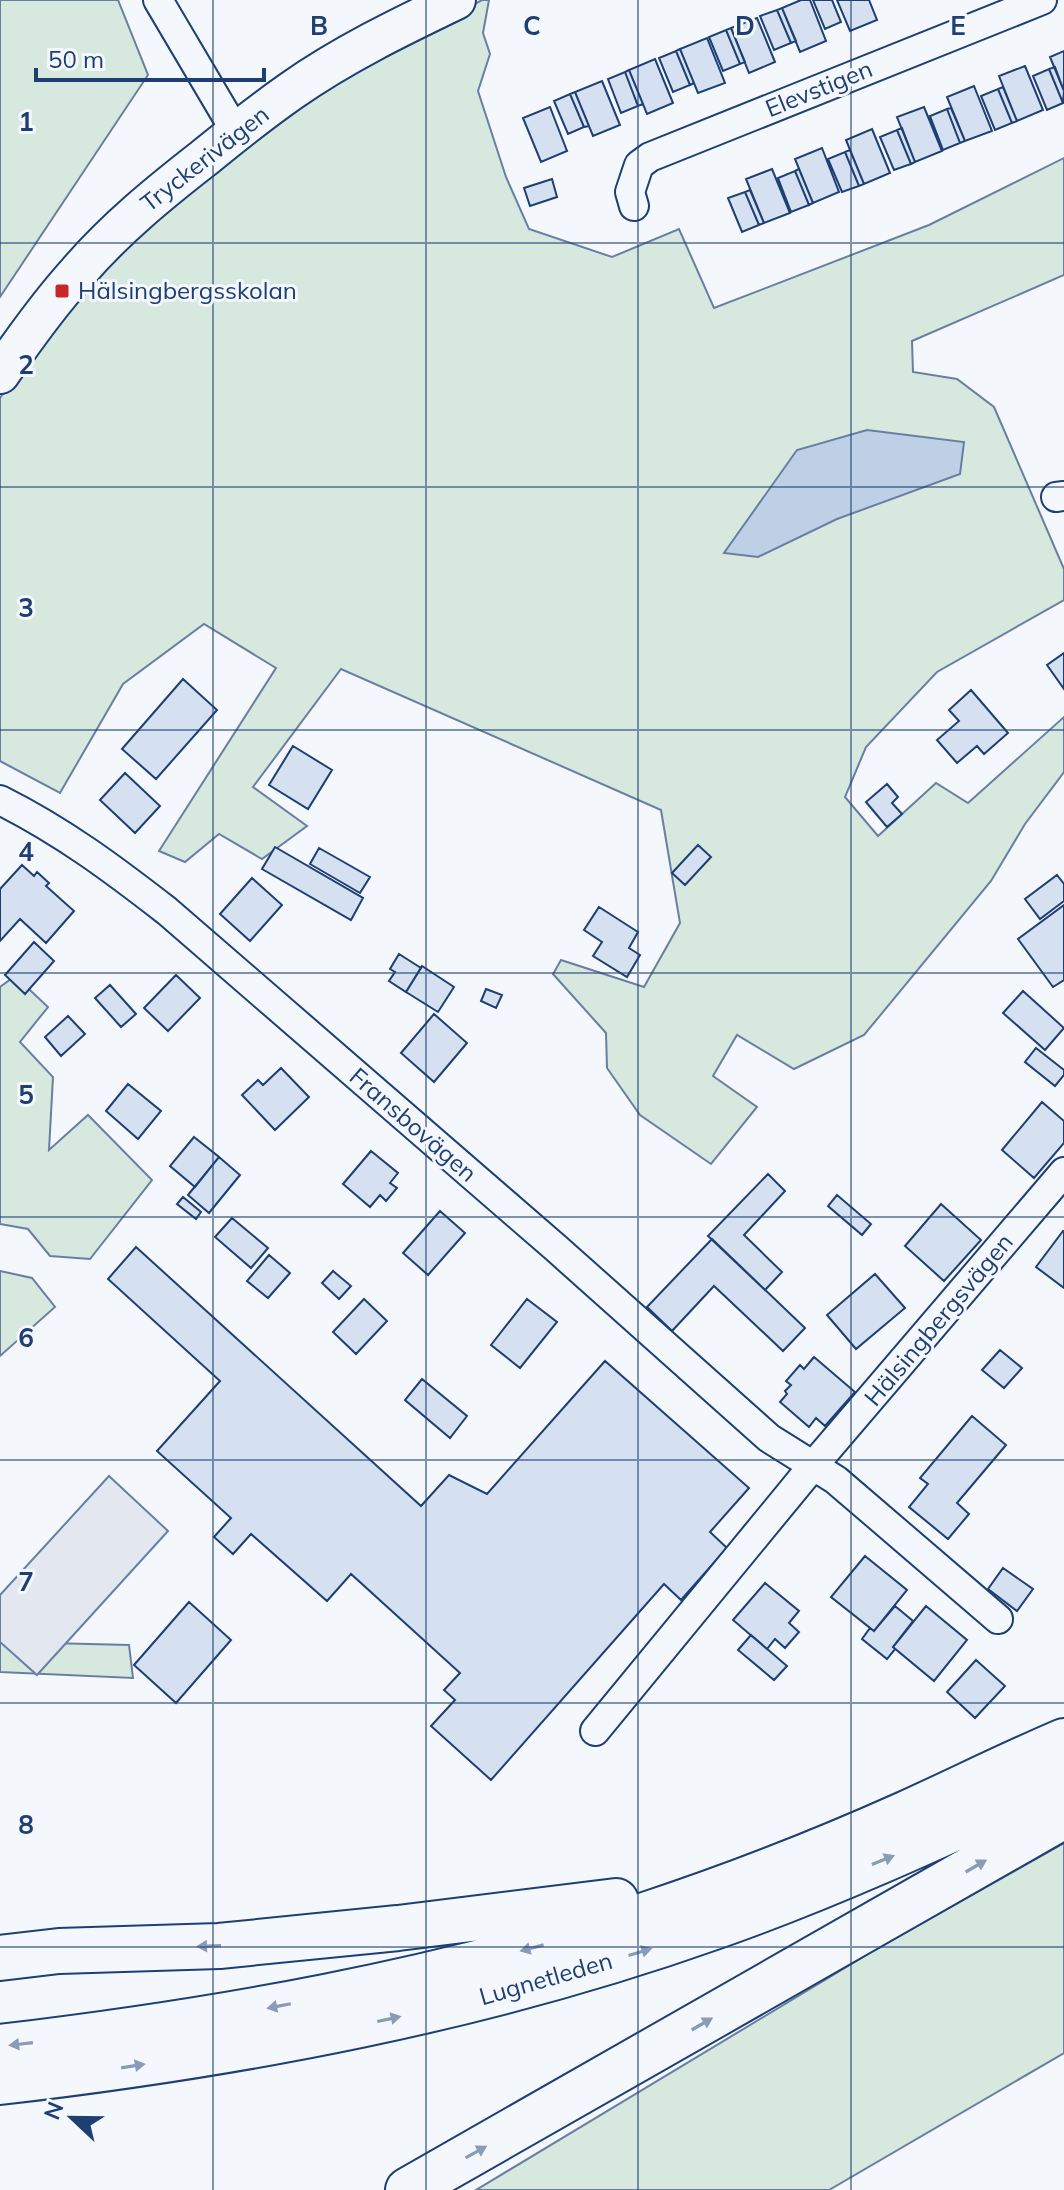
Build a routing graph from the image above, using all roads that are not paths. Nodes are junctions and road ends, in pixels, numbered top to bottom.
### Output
1 (158, 0) edge
2 (456, 0) edge
3 (1042, 0) edge
4 (236, 132) junction
5 (634, 206) dead end
6 (0, 374) edge
7 (0, 800) edge
8 (1060, 1184) edge
9 (812, 1467) junction
10 (998, 1619) dead end
11 (595, 1731) dead end
12 (1064, 1741) edge
13 (1022, 1759) junction
14 (1064, 1778) edge
15 (1064, 1816) edge
16 (0, 1958) edge
17 (0, 2047) edge
18 (0, 2082) edge
19 (408, 2190) edge

1 - 4 street
2 - 4 street, Tryckerivägen
3 - 5 street, Elevstigen
4 - 6 street, Tryckerivägen
7 - 9 street, Fransbovägen
8 - 9 street, Hälsingbergsvägen
9 - 10 street
9 - 11 street, Hälsingbergsvägen
12 - 13 highway
13 -> 16 highway
13 -> 17 highway, Lugnetleden
18 -> 14 highway, Lugnetleden
19 -> 15 highway

